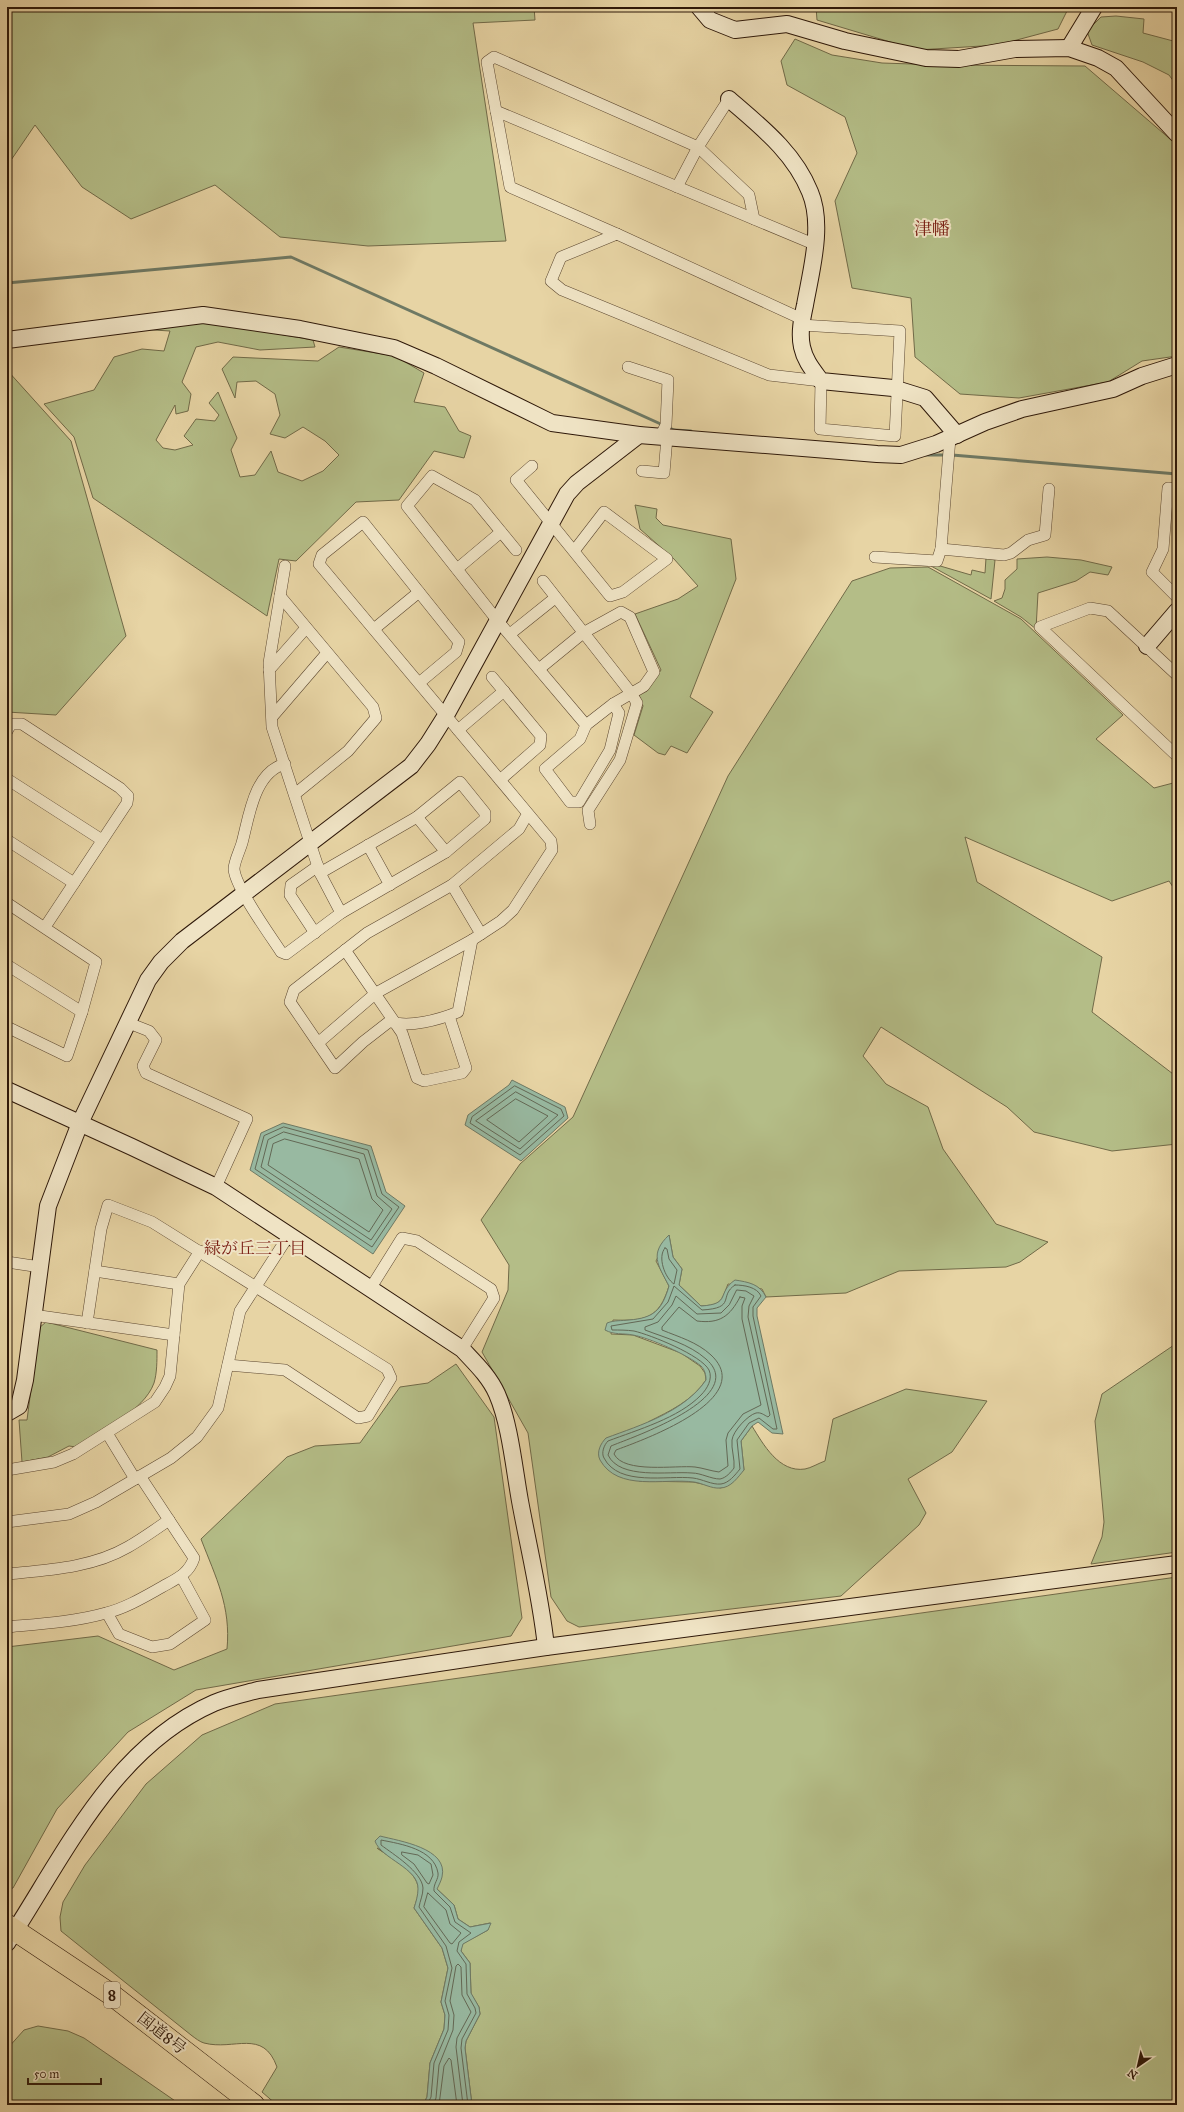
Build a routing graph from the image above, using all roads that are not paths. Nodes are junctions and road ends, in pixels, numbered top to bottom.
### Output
1 (699, 7) edge
2 (1094, 7) edge
3 (1069, 48) junction
4 (729, 99) joint
5 (496, 111) junction
6 (1177, 134) edge
7 (698, 147) junction
8 (676, 187) junction
9 (754, 219) junction
10 (617, 234) junction
11 (816, 245) junction
12 (801, 322) junction
13 (7, 340) edge
14 (1177, 365) edge
15 (628, 367) dead end
16 (821, 381) junction
17 (896, 388) junction
18 (664, 432) junction
19 (639, 435) junction
20 (951, 446) junction
21 (532, 466) dead end
22 (642, 471) dead end
23 (1049, 489) dead end
24 (1177, 489) edge
25 (551, 522) junction
26 (501, 532) junction
27 (941, 549) junction
28 (516, 550) dead end
29 (574, 551) junction
30 (875, 556) dead end
31 (285, 566) dead end
32 (457, 569) junction
33 (543, 581) dead end
34 (419, 592) junction
35 (280, 596) junction
36 (1177, 597) edge
37 (555, 598) junction
38 (1177, 612) edge
39 (498, 620) junction
40 (306, 628) junction
41 (374, 629) junction
42 (583, 633) junction
43 (510, 634) junction
44 (1147, 646) junction
45 (327, 653) junction
46 (538, 669) junction
47 (269, 670) junction
48 (1177, 675) edge
49 (492, 677) dead end
50 (419, 683) junction
51 (504, 691) junction
52 (631, 693) junction
53 (613, 704) junction
54 (272, 717) junction
55 (445, 717) junction
56 (586, 725) junction
57 (458, 730) junction
58 (7, 731) edge
59 (1177, 756) edge
60 (285, 764) junction
61 (7, 779) edge
62 (500, 780) junction
63 (295, 794) junction
64 (527, 815) junction
65 (417, 817) junction
66 (590, 824) dead end
67 (7, 840) edge
68 (102, 840) junction
69 (310, 844) junction
70 (368, 845) junction
71 (446, 852) junction
72 (319, 870) junction
73 (74, 883) junction
74 (390, 885) junction
75 (452, 885) junction
76 (244, 894) junction
77 (7, 903) edge
78 (341, 913) junction
79 (45, 927) junction
80 (315, 933) junction
81 (476, 937) junction
82 (345, 950) junction
83 (7, 965) edge
84 (376, 993) junction
85 (82, 1012) junction
86 (449, 1016) junction
87 (126, 1022) junction
88 (396, 1024) junction
89 (7, 1026) edge
90 (318, 1043) junction
91 (7, 1090) edge
92 (80, 1123) junction
93 (216, 1187) junction
94 (289, 1236) junction
95 (200, 1251) junction
96 (7, 1262) edge
97 (40, 1267) junction
98 (95, 1271) junction
99 (178, 1284) junction
100 (256, 1286) junction
101 (370, 1289) junction
102 (33, 1315) junction
103 (87, 1323) junction
104 (174, 1335) junction
105 (462, 1349) junction
106 (228, 1365) junction
107 (7, 1413) edge
108 (106, 1433) junction
109 (7, 1470) edge
110 (138, 1477) junction
111 (169, 1520) junction
112 (7, 1522) edge
113 (1177, 1564) edge
114 (7, 1574) edge
115 (181, 1576) junction
116 (107, 1613) junction
117 (7, 1627) edge
118 (546, 1647) junction
119 (10, 1933) edge
120 (212, 2072) junction
121 (244, 2105) edge
122 (254, 2105) edge

1 - 3 street
2 - 3 street
3 - 6 street
4 - 7 street
4 - 11 street
5 - 7 street
5 - 8 street
5 - 10 street
7 - 8 street
7 - 9 street
8 - 9 street
9 - 11 street
10 - 12 street
10 - 16 street
11 - 12 street
12 - 16 street
12 - 17 street
13 - 19 street
14 - 20 street
15 - 18 street
16 - 17 street
16 - 17 street
17 - 20 street
18 - 19 street
18 - 20 street
18 - 22 street
19 - 25 street
20 - 27 street
21 - 25 street
23 - 27 street
24 - 36 street
25 - 29 street
25 - 39 street
26 - 28 street
26 - 32 street
26 - 32 street
27 - 30 street
29 - 29 street
31 - 35 street
32 - 39 street
33 - 37 street
34 - 41 street
34 - 41 street
34 - 50 street
35 - 40 street
35 - 47 street
37 - 42 street
37 - 43 street
38 - 44 street
39 - 43 street
39 - 55 street
40 - 45 street
40 - 47 street
41 - 50 street
42 - 46 street
42 - 52 street
42 - 52 street
43 - 46 street
44 - 48 street
44 - 59 street
45 - 54 street
45 - 63 street
46 - 56 street
47 - 54 street
49 - 51 street
50 - 55 street
51 - 57 street
51 - 62 street
52 - 53 street
52 - 66 street
53 - 56 street
53 - 56 street
54 - 60 street
55 - 57 street
55 - 69 street
57 - 62 street
58 - 68 street
60 - 63 street
60 - 76 street
61 - 68 street
62 - 64 street
63 - 69 street
64 - 75 street
64 - 81 street
65 - 70 street
65 - 71 street
65 - 71 street
67 - 73 street
68 - 73 street
69 - 72 street
69 - 76 street
70 - 72 street
70 - 74 street
71 - 74 street
72 - 78 street
72 - 80 street
73 - 79 street
74 - 78 street
75 - 81 street
75 - 82 street
76 - 80 street
76 - 87 street
77 - 79 street
78 - 80 street
79 - 85 street
81 - 84 street
81 - 86 street
82 - 84 street
82 - 90 street
83 - 85 street
84 - 88 street
84 - 90 street
85 - 89 street
86 - 88 street
86 - 88 street
87 - 92 street
87 - 93 street
88 - 90 street
91 - 92 street
92 - 93 street
92 - 97 street
93 - 94 street
94 - 100 street
94 - 101 street
95 - 98 street
95 - 99 street
95 - 100 street
96 - 97 street
97 - 102 street
98 - 99 street
98 - 103 street
99 - 104 street
100 - 106 street
100 - 106 street
101 - 105 street
101 - 105 street
102 - 103 street
102 - 107 street
103 - 104 street
104 - 108 street
105 - 118 street
106 - 110 street
108 - 109 street
108 - 110 street
110 - 111 street
110 - 112 street
111 - 114 street
111 - 115 street
113 - 118 street
115 - 116 street
115 - 116 street
116 - 117 street
118 - 119 street
119 - 120 highway, 国道8号 / 8
120 - 121 highway, 8
120 - 122 highway, 国道8号 / 8

